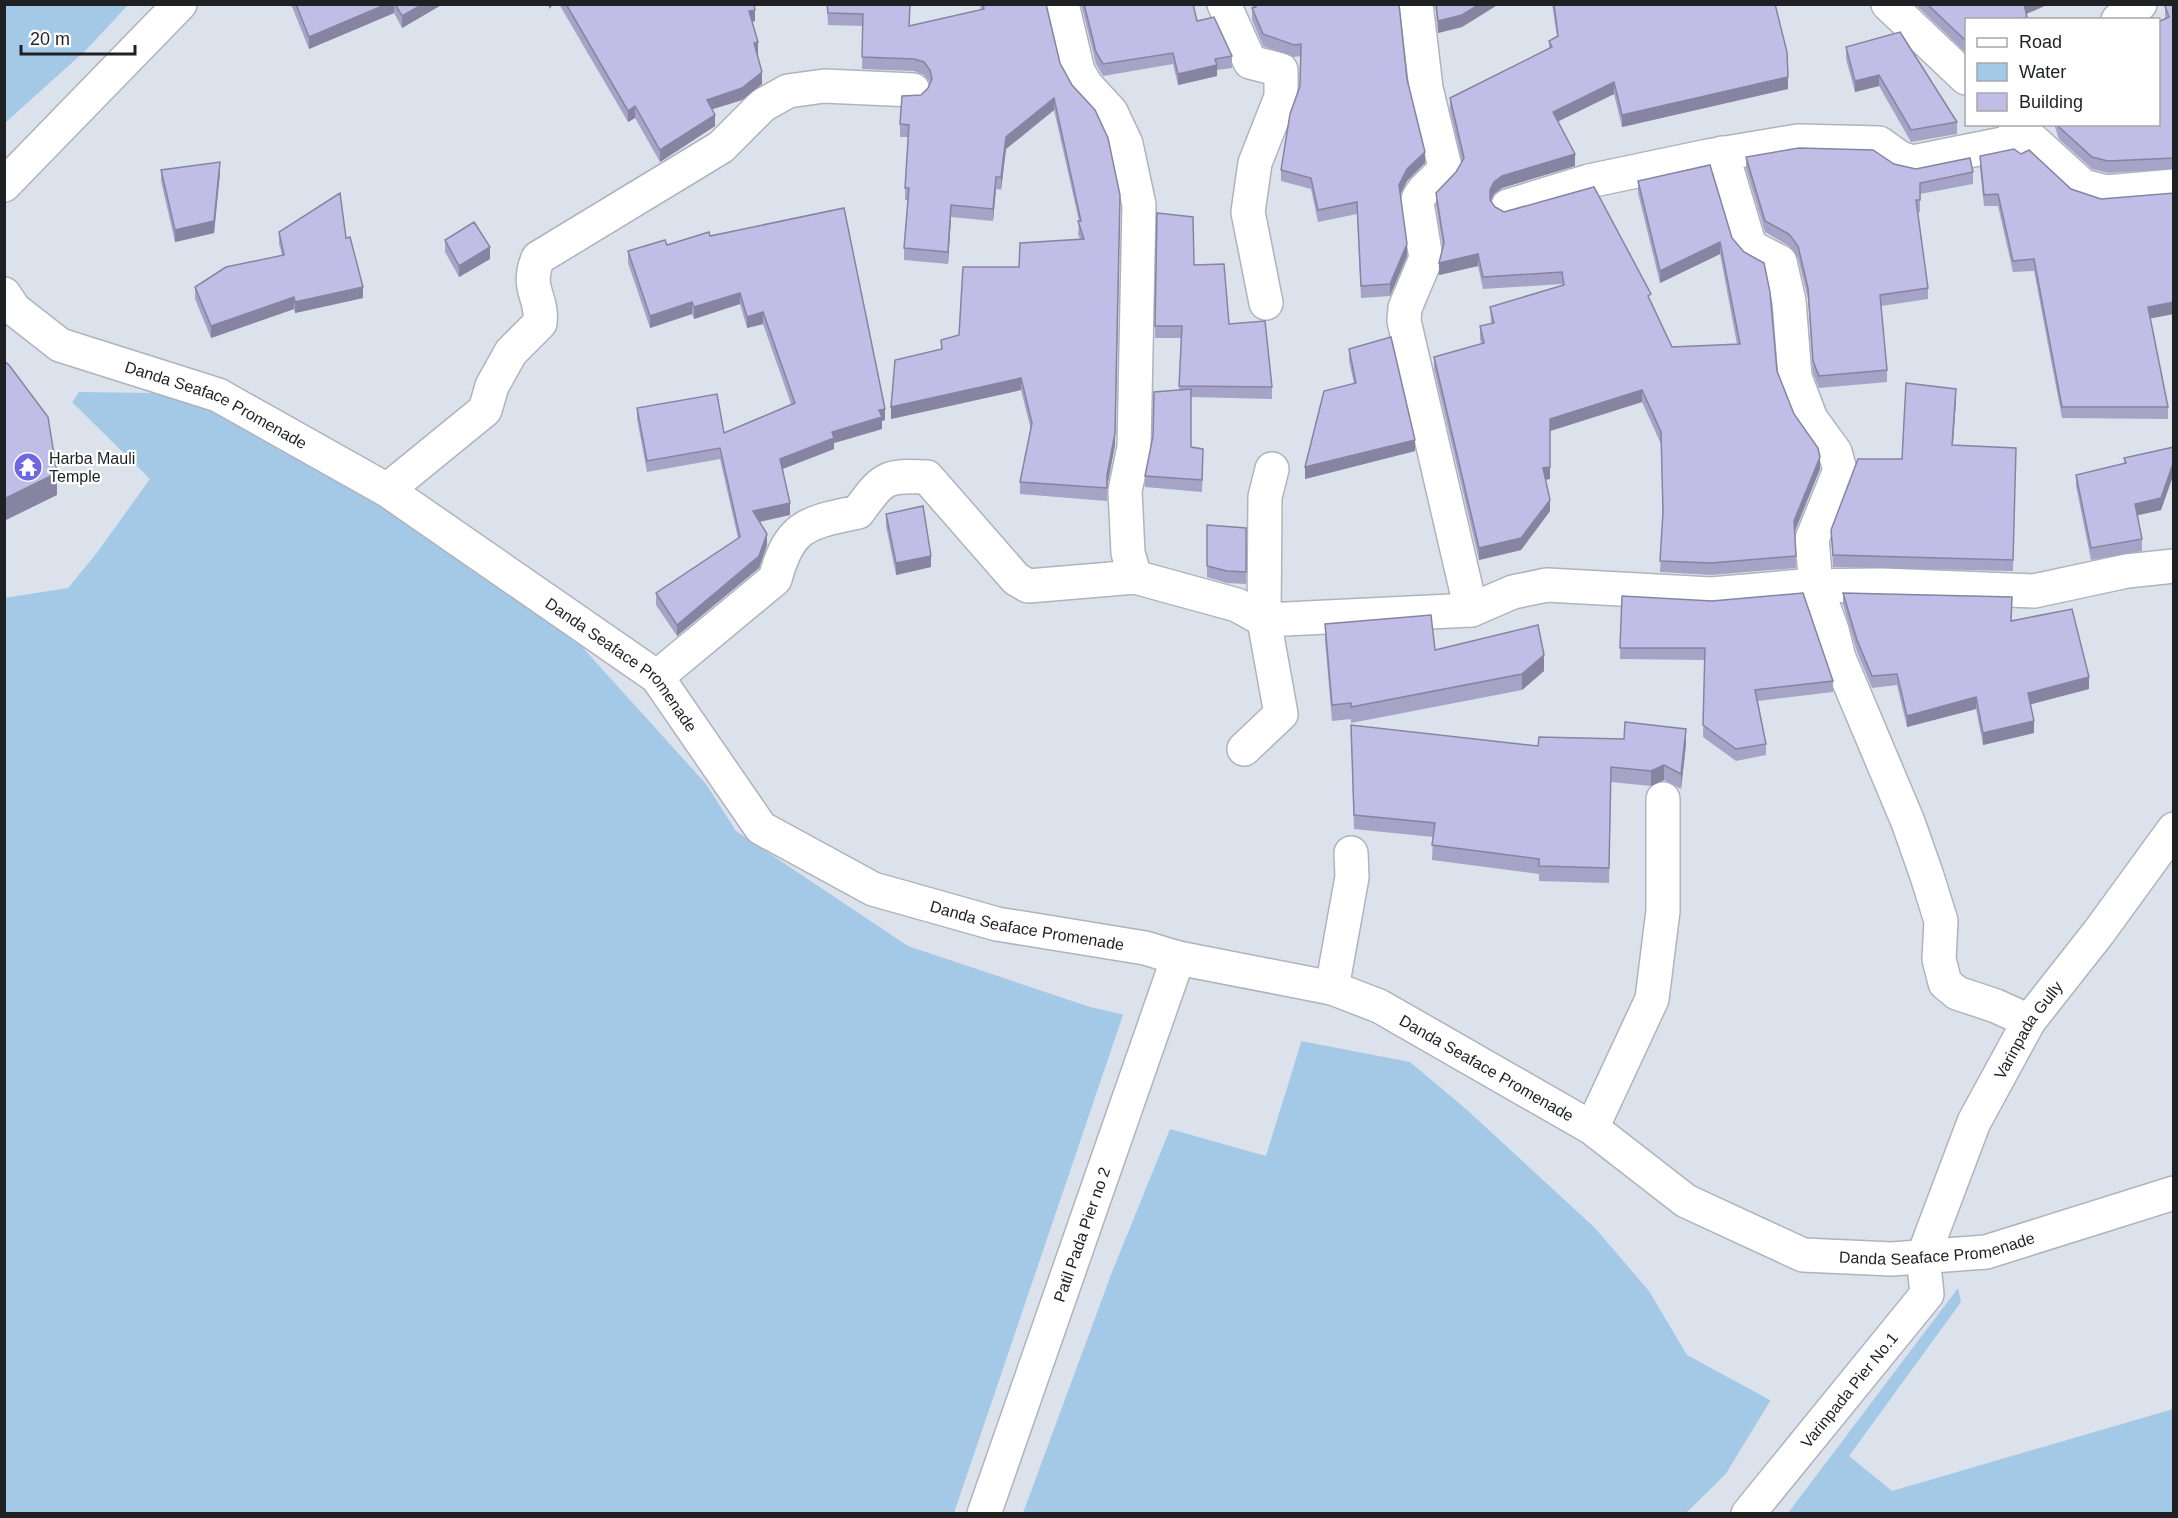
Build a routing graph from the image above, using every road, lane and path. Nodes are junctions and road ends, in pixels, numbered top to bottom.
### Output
1 (180, 4) edge
2 (1062, 4) edge
3 (1416, 4) edge
4 (1888, 4) edge
5 (2140, 4) edge
6 (1232, 6) edge
7 (2121, 18) edge
8 (1965, 77) edge
9 (913, 90) dead end
10 (2021, 132) edge
11 (1722, 153) junction
12 (4, 186) edge
13 (2174, 186) edge
14 (1508, 206) dead end
15 (4, 294) edge
16 (1266, 303) dead end
17 (1272, 469) dead end
18 (387, 490) junction
19 (2174, 566) edge
20 (1135, 577) junction
21 (1816, 586) junction
22 (1471, 610) junction
23 (1264, 620) junction
24 (657, 677) junction
25 (1244, 749) dead end
26 (1663, 799) dead end
27 (2174, 829) edge
28 (1351, 853) dead end
29 (1178, 958) junction
30 (1332, 988) junction
31 (2029, 1021) junction
32 (1592, 1128) junction
33 (2174, 1193) edge
34 (1923, 1257) junction
35 (984, 1514) edge
36 (1748, 1514) edge

1 - 12 street
2 - 20 street
3 - 22 street
4 - 8 street
5 - 7 street
6 - 16 street
9 - 18 street
10 - 11 street
10 - 13 street
11 - 14 street
11 - 21 street
15 - 18 street, Danda Seaface Promenade
17 - 23 street
18 - 24 street, Danda Seaface Promenade
19 - 21 street
20 - 23 street
20 - 24 street
21 - 22 street
21 - 31 street
22 - 23 street
23 - 25 street
24 - 29 street, Danda Seaface Promenade
26 - 32 street
27 - 31 street, Varinpada Gully
28 - 30 street
29 - 30 street, Danda Seaface Promenade
29 - 35 street, Patil Pada Pier no 2
30 - 32 street, Danda Seaface Promenade
31 - 34 street, Varinpada Gully
32 - 34 street, Danda Seaface Promenade
33 - 34 street, Danda Seaface Promenade
34 - 36 street, Varinpada Pier No.1

